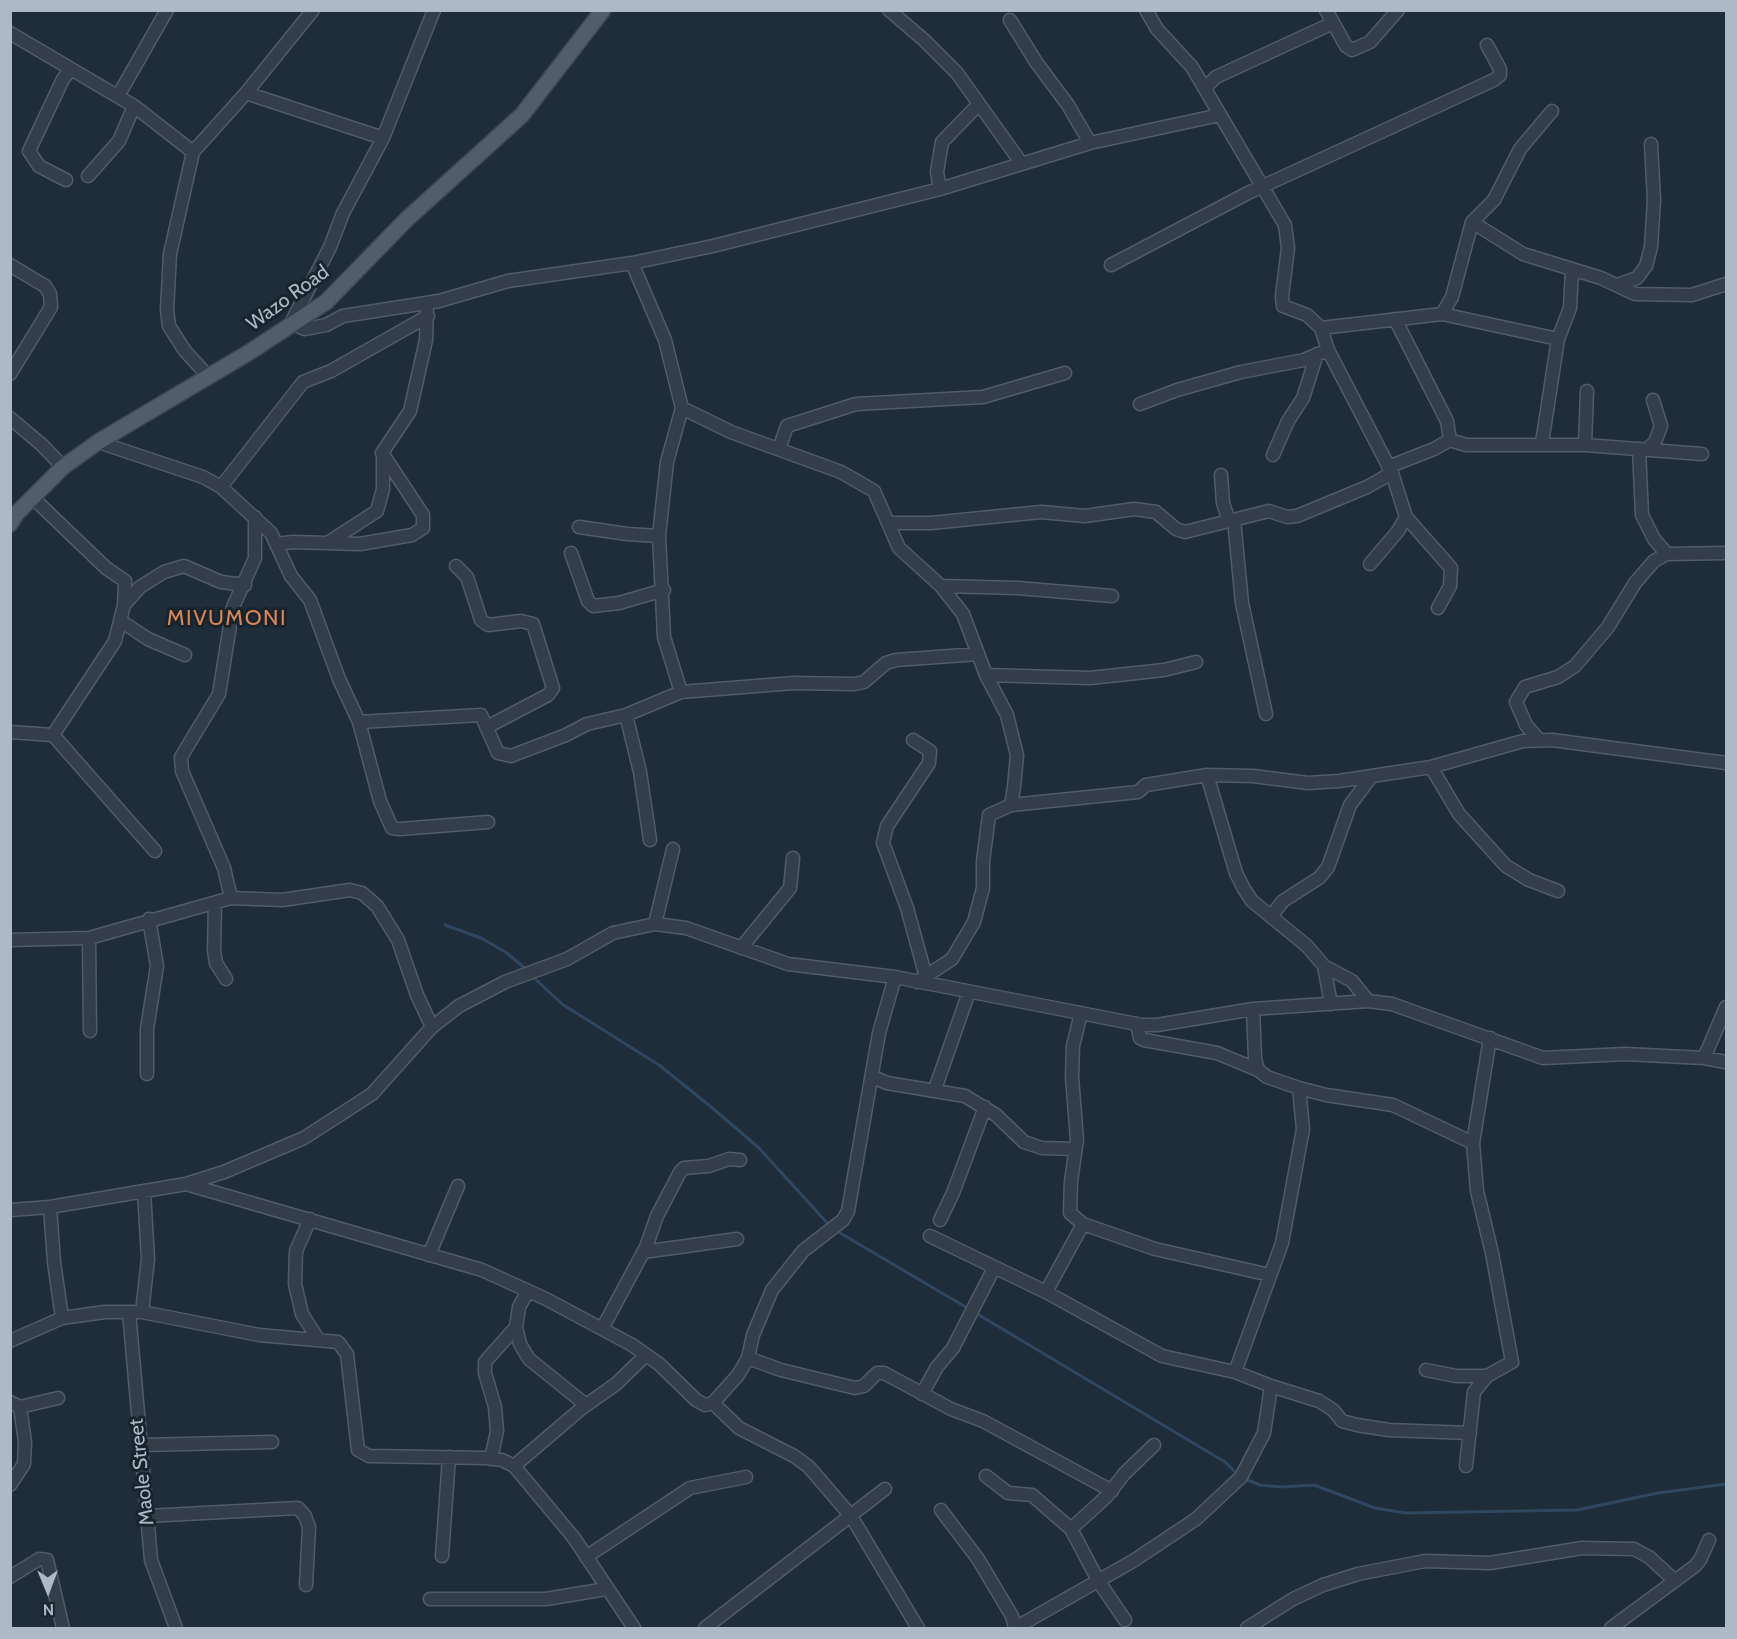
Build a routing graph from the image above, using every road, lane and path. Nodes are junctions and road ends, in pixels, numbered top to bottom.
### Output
1 (167, 10) edge
2 (314, 10) edge
3 (434, 10) edge
4 (603, 10) edge
5 (889, 10) edge
6 (1146, 10) edge
7 (1326, 10) edge
8 (1398, 10) edge
9 (1010, 20) dead end
10 (1333, 23) junction
11 (10, 33) edge
12 (1487, 45) dead end
13 (71, 69) junction
14 (1205, 88) junction
15 (246, 93) junction
16 (118, 96) junction
17 (979, 104) junction
18 (134, 106) junction
19 (1552, 111) dead end
20 (1220, 115) junction
21 (383, 138) junction
22 (1090, 143) junction
23 (1651, 144) dead end
24 (193, 152) junction
25 (1022, 164) junction
26 (88, 176) dead end
27 (66, 180) dead end
28 (940, 189) junction
29 (1262, 189) junction
30 (1472, 222) junction
31 (632, 263) junction
32 (10, 265) edge
33 (1111, 265) dead end
34 (1572, 271) junction
35 (1726, 284) edge
36 (1617, 285) junction
37 (428, 303) junction
38 (1442, 314) junction
39 (428, 316) junction
40 (1395, 319) junction
41 (291, 323) junction
42 (1321, 328) junction
43 (1558, 339) junction
44 (1323, 352) junction
45 (1065, 373) dead end
46 (10, 374) edge
47 (208, 376) junction
48 (1587, 391) dead end
49 (1653, 400) dead end
50 (1140, 404) dead end
51 (682, 408) junction
52 (10, 418) edge
53 (1450, 440) junction
54 (98, 442) junction
55 (1542, 443) junction
56 (1585, 444) junction
57 (779, 450) junction
58 (1642, 450) junction
59 (1702, 454) dead end
60 (1274, 455) dead end
61 (383, 456) junction
62 (63, 467) junction
63 (1390, 470) junction
64 (1221, 475) dead end
65 (221, 487) junction
66 (32, 497) junction
67 (255, 517) junction
68 (1406, 517) junction
69 (1232, 521) junction
70 (890, 523) junction
71 (10, 524) edge
72 (579, 526) dead end
73 (659, 536) junction
74 (329, 542) junction
75 (277, 544) junction
76 (571, 553) dead end
77 (1726, 553) edge
78 (1667, 554) junction
79 (1370, 564) dead end
80 (456, 566) dead end
81 (245, 585) junction
82 (941, 586) junction
83 (664, 590) junction
84 (1112, 596) dead end
85 (124, 605) junction
86 (1438, 608) dead end
87 (121, 621) junction
88 (978, 654) junction
89 (184, 655) dead end
90 (1196, 662) dead end
91 (986, 675) junction
92 (681, 692) junction
93 (1266, 714) dead end
94 (626, 715) junction
95 (359, 722) junction
96 (487, 727) junction
97 (10, 732) edge
98 (53, 735) junction
99 (913, 740) dead end
100 (1539, 740) junction
101 (1726, 763) edge
102 (1431, 767) junction
103 (1207, 775) junction
104 (1371, 777) junction
105 (1011, 805) junction
106 (488, 822) dead end
107 (650, 840) dead end
108 (673, 849) dead end
109 (155, 851) dead end
110 (793, 858) dead end
111 (1558, 891) dead end
112 (231, 898) junction
113 (215, 903) junction
114 (1272, 915) junction
115 (149, 919) junction
116 (655, 924) junction
117 (89, 938) junction
118 (10, 940) edge
119 (741, 948) junction
120 (1324, 966) junction
121 (895, 977) junction
122 (226, 979) dead end
123 (921, 979) junction
124 (969, 992) junction
125 (1368, 1001) junction
126 (1331, 1004) junction
127 (1726, 1007) edge
128 (1253, 1009) junction
129 (1081, 1013) junction
130 (1137, 1024) junction
131 (432, 1027) junction
132 (90, 1031) dead end
133 (1490, 1038) junction
134 (1704, 1058) junction
135 (1726, 1062) edge
136 (1258, 1070) junction
137 (147, 1074) dead end
138 (873, 1077) junction
139 (1299, 1088) junction
140 (935, 1089) junction
141 (985, 1107) junction
142 (1473, 1143) junction
143 (1075, 1149) junction
144 (740, 1160) dead end
145 (186, 1184) junction
146 (458, 1186) dead end
147 (144, 1191) junction
148 (50, 1207) junction
149 (10, 1210) edge
150 (310, 1218) junction
151 (940, 1220) dead end
152 (1083, 1224) junction
153 (930, 1236) dead end
154 (737, 1239) dead end
155 (643, 1252) junction
156 (429, 1255) junction
157 (994, 1268) junction
158 (1270, 1275) junction
159 (528, 1291) junction
160 (1046, 1292) junction
161 (129, 1312) junction
162 (142, 1312) junction
163 (62, 1318) junction
164 (516, 1327) junction
165 (602, 1329) junction
166 (318, 1339) junction
167 (10, 1341) edge
168 (646, 1355) junction
169 (748, 1358) junction
170 (1426, 1370) dead end
171 (1235, 1372) junction
172 (1487, 1376) junction
173 (1271, 1386) junction
174 (922, 1394) junction
175 (58, 1398) dead end
176 (713, 1403) junction
177 (15, 1405) edge
178 (586, 1405) junction
179 (1470, 1433) junction
180 (272, 1442) dead end
181 (141, 1445) junction
182 (1154, 1445) dead end
183 (449, 1457) junction
184 (491, 1458) junction
185 (514, 1466) junction
186 (1466, 1466) dead end
187 (986, 1476) dead end
188 (746, 1477) dead end
189 (10, 1485) edge
190 (885, 1490) dead end
191 (1112, 1491) junction
192 (941, 1510) dead end
193 (147, 1516) junction
194 (851, 1516) junction
195 (1071, 1528) junction
196 (1709, 1540) dead end
197 (442, 1556) dead end
198 (586, 1557) junction
199 (10, 1577) edge
200 (1675, 1581) junction
201 (1099, 1582) junction
202 (306, 1585) dead end
203 (606, 1589) junction
204 (430, 1599) dead end
205 (1125, 1620) dead end
206 (63, 1629) edge
207 (176, 1629) edge
208 (634, 1629) edge
209 (705, 1629) edge
210 (918, 1629) edge
211 (1015, 1629) edge
212 (1246, 1629) edge
213 (1611, 1629) edge

1 - 16 street
2 - 15 street
3 - 21 street
4 - 41 main road, Wazo Road
5 - 17 street
6 - 14 street
7 - 10 street
8 - 10 street
9 - 22 street
10 - 14 street
11 - 13 street
12 - 29 street
13 - 16 street
13 - 27 street
14 - 20 street
15 - 21 street
15 - 24 street
16 - 18 street
17 - 25 street
17 - 28 street
18 - 24 street
18 - 26 street
19 - 30 street
20 - 22 street
20 - 29 street
21 - 41 street
22 - 25 street
23 - 36 street
24 - 47 street
25 - 28 street
28 - 31 street
29 - 33 street
29 - 42 street
30 - 34 street
30 - 38 street
31 - 37 street
31 - 51 street
32 - 46 street
34 - 36 street
34 - 43 street
35 - 36 street
37 - 39 street
37 - 41 street
38 - 40 street
38 - 43 street
39 - 61 street
39 - 65 street
40 - 42 street
40 - 53 street
41 - 47 main road, Wazo Road
42 - 44 street
43 - 55 street
44 - 50 street
44 - 60 street
44 - 63 street
45 - 57 street
47 - 54 main road, Wazo Road
48 - 56 street
49 - 58 street
51 - 57 street
51 - 73 street
52 - 62 street
53 - 55 street
53 - 63 street
54 - 62 main road, Wazo Road
54 - 65 street
55 - 56 street
56 - 58 street
57 - 70 street
58 - 59 street
58 - 78 street
61 - 74 street
61 - 74 street
62 - 66 main road, Wazo Road
63 - 68 street
63 - 69 street
64 - 69 street
65 - 67 street
66 - 71 main road, Wazo Road
66 - 85 street
67 - 75 street
67 - 81 street
68 - 79 street
68 - 86 street
69 - 70 street
69 - 93 street
70 - 82 street
72 - 73 street
73 - 83 street
74 - 75 street
75 - 95 street
76 - 83 street
77 - 78 street
78 - 100 street
80 - 96 street
81 - 85 street
81 - 112 street
82 - 84 street
82 - 88 street
83 - 92 street
85 - 87 street
87 - 89 street
87 - 98 street
88 - 91 street
88 - 92 street
90 - 91 street
91 - 105 street
92 - 94 street
94 - 96 street
94 - 107 street
95 - 96 street
95 - 106 street
97 - 98 street
98 - 109 street
99 - 123 street
100 - 101 street
100 - 102 street
102 - 104 street
102 - 111 street
103 - 104 street
103 - 105 street
103 - 114 street
104 - 114 street
105 - 123 street
108 - 116 street
110 - 119 street
112 - 113 street
112 - 131 street
113 - 115 street
113 - 122 street
114 - 120 street
115 - 117 street
115 - 137 street
116 - 119 street
116 - 131 street
117 - 118 street
117 - 132 street
119 - 121 street
120 - 125 street
120 - 126 street
121 - 123 street
121 - 138 street
123 - 124 street
124 - 129 street
124 - 140 street
125 - 126 street
125 - 133 street
126 - 128 street
127 - 134 street
128 - 130 street
128 - 136 street
129 - 130 street
129 - 143 street
130 - 136 street
131 - 145 street
133 - 134 street
133 - 142 street
134 - 135 street
136 - 139 street
138 - 140 street
138 - 169 street
139 - 142 street
139 - 158 street
140 - 141 street
141 - 143 street
141 - 151 street
142 - 172 street
143 - 152 street
144 - 155 street
145 - 147 street
145 - 150 street
146 - 156 street
147 - 148 street
147 - 162 street
148 - 149 street
148 - 163 street
150 - 156 street
150 - 166 street
152 - 158 street
152 - 160 street
153 - 157 street
154 - 155 street
155 - 165 street
156 - 159 street
157 - 160 street
157 - 174 street
158 - 171 street
159 - 164 street
159 - 165 street
160 - 171 street
161 - 162 street
161 - 163 street
161 - 181 street, Maole Street
162 - 166 street
163 - 167 street
164 - 178 street
164 - 184 street
165 - 168 street
166 - 183 street
168 - 176 street
168 - 178 street
169 - 174 street
169 - 176 street
170 - 172 street
171 - 173 street
172 - 179 street
173 - 179 street
173 - 201 street
174 - 191 street
175 - 177 street
176 - 194 street
177 - 189 street
178 - 185 street
179 - 186 street
180 - 181 street
181 - 193 street, Maole Street
182 - 191 street
183 - 184 street
183 - 197 street
184 - 185 street
185 - 198 street
187 - 195 street
188 - 198 street
190 - 194 street
191 - 195 street
192 - 211 street
193 - 202 street
193 - 207 street, Maole Street
194 - 209 street
194 - 210 street
195 - 201 street
196 - 200 street
198 - 203 street
199 - 206 street
200 - 212 street
200 - 213 street
201 - 205 street
201 - 211 street
203 - 204 street
203 - 208 street

